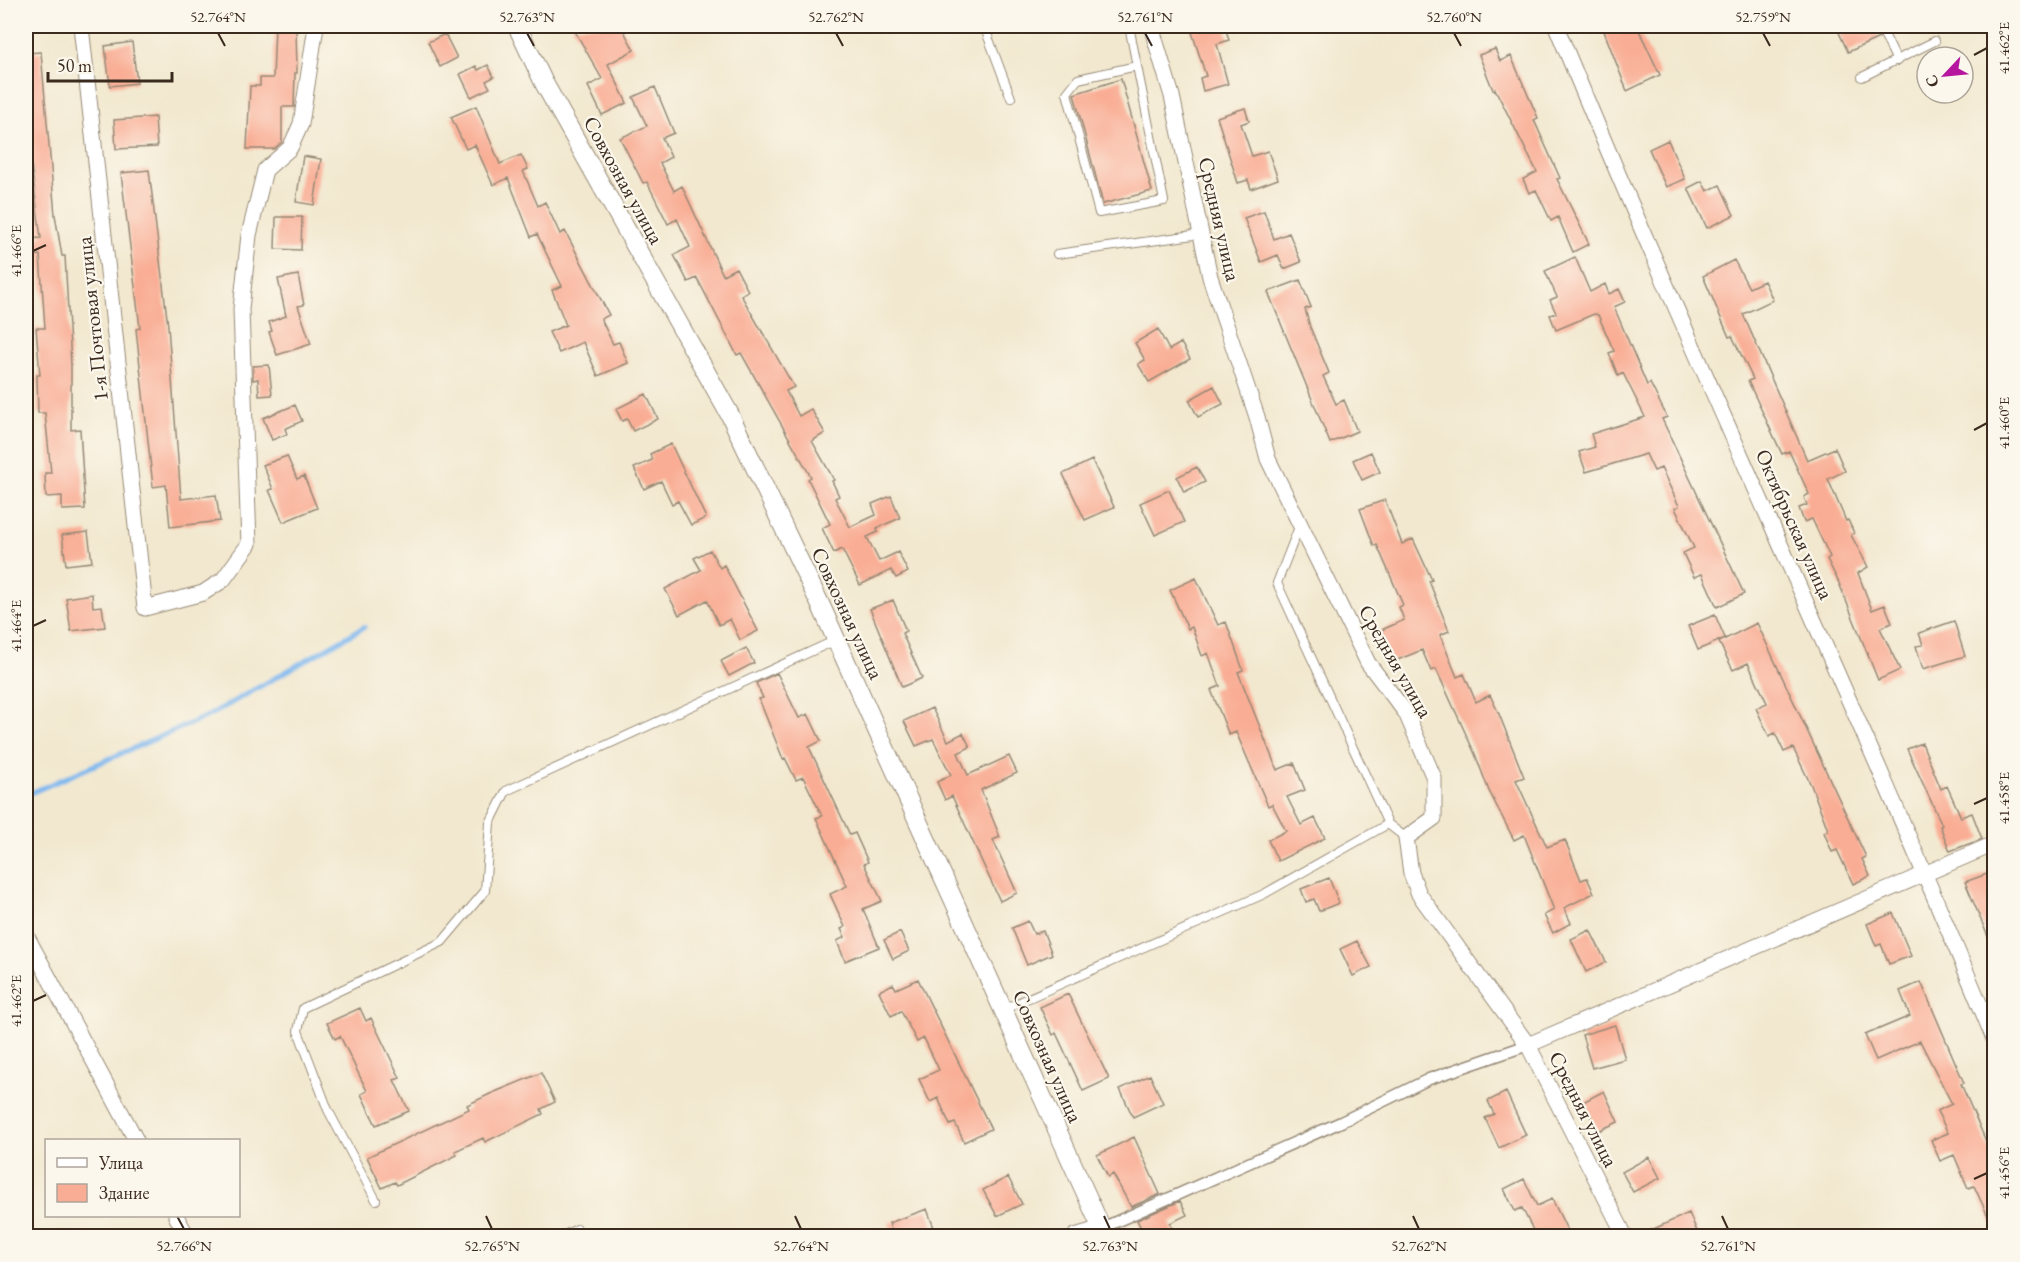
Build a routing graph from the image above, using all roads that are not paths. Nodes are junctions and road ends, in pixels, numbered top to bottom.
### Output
1 (81, 26) edge
2 (316, 26) edge
3 (517, 26) edge
4 (984, 26) edge
5 (1129, 26) edge
6 (1151, 26) edge
7 (1556, 26) edge
8 (1880, 26) edge
9 (1935, 41) dead end
10 (1897, 61) junction
11 (1137, 66) junction
12 (1862, 77) dead end
13 (1011, 99) dead end
14 (1201, 234) junction
15 (1057, 255) dead end
16 (1300, 525) junction
17 (836, 640) junction
18 (1388, 824) junction
19 (1406, 838) junction
20 (1995, 844) edge
21 (1927, 875) junction
22 (26, 935) edge
23 (1002, 1010) junction
24 (1995, 1039) edge
25 (1528, 1045) junction
26 (135, 1139) edge
27 (376, 1200) dead end
28 (177, 1217) edge
29 (577, 1229) dead end
30 (1103, 1232) edge
31 (187, 1236) edge
32 (562, 1236) edge
33 (1075, 1236) edge
34 (1625, 1236) edge

1 - 2 street, 1-я Почтовая улица
3 - 17 street, Совхозная улица
4 - 13 lane
5 - 11 lane
6 - 14 street, Средняя улица
7 - 21 street, Октябрьская улица
8 - 10 lane
9 - 10 lane
10 - 12 lane
11 - 11 lane
14 - 15 lane
14 - 16 street, Средняя улица
16 - 18 lane
16 - 19 street, Средняя улица
17 - 23 street, Совхозная улица
17 - 27 lane
18 - 19 lane
18 - 23 lane
19 - 25 street, Средняя улица
20 - 21 street
21 - 24 street, Октябрьская улица
21 - 25 street
22 - 26 street
23 - 30 street, Совхозная улица
25 - 30 street
25 - 34 street, Средняя улица
28 - 31 street
29 - 32 lane
30 - 33 street

